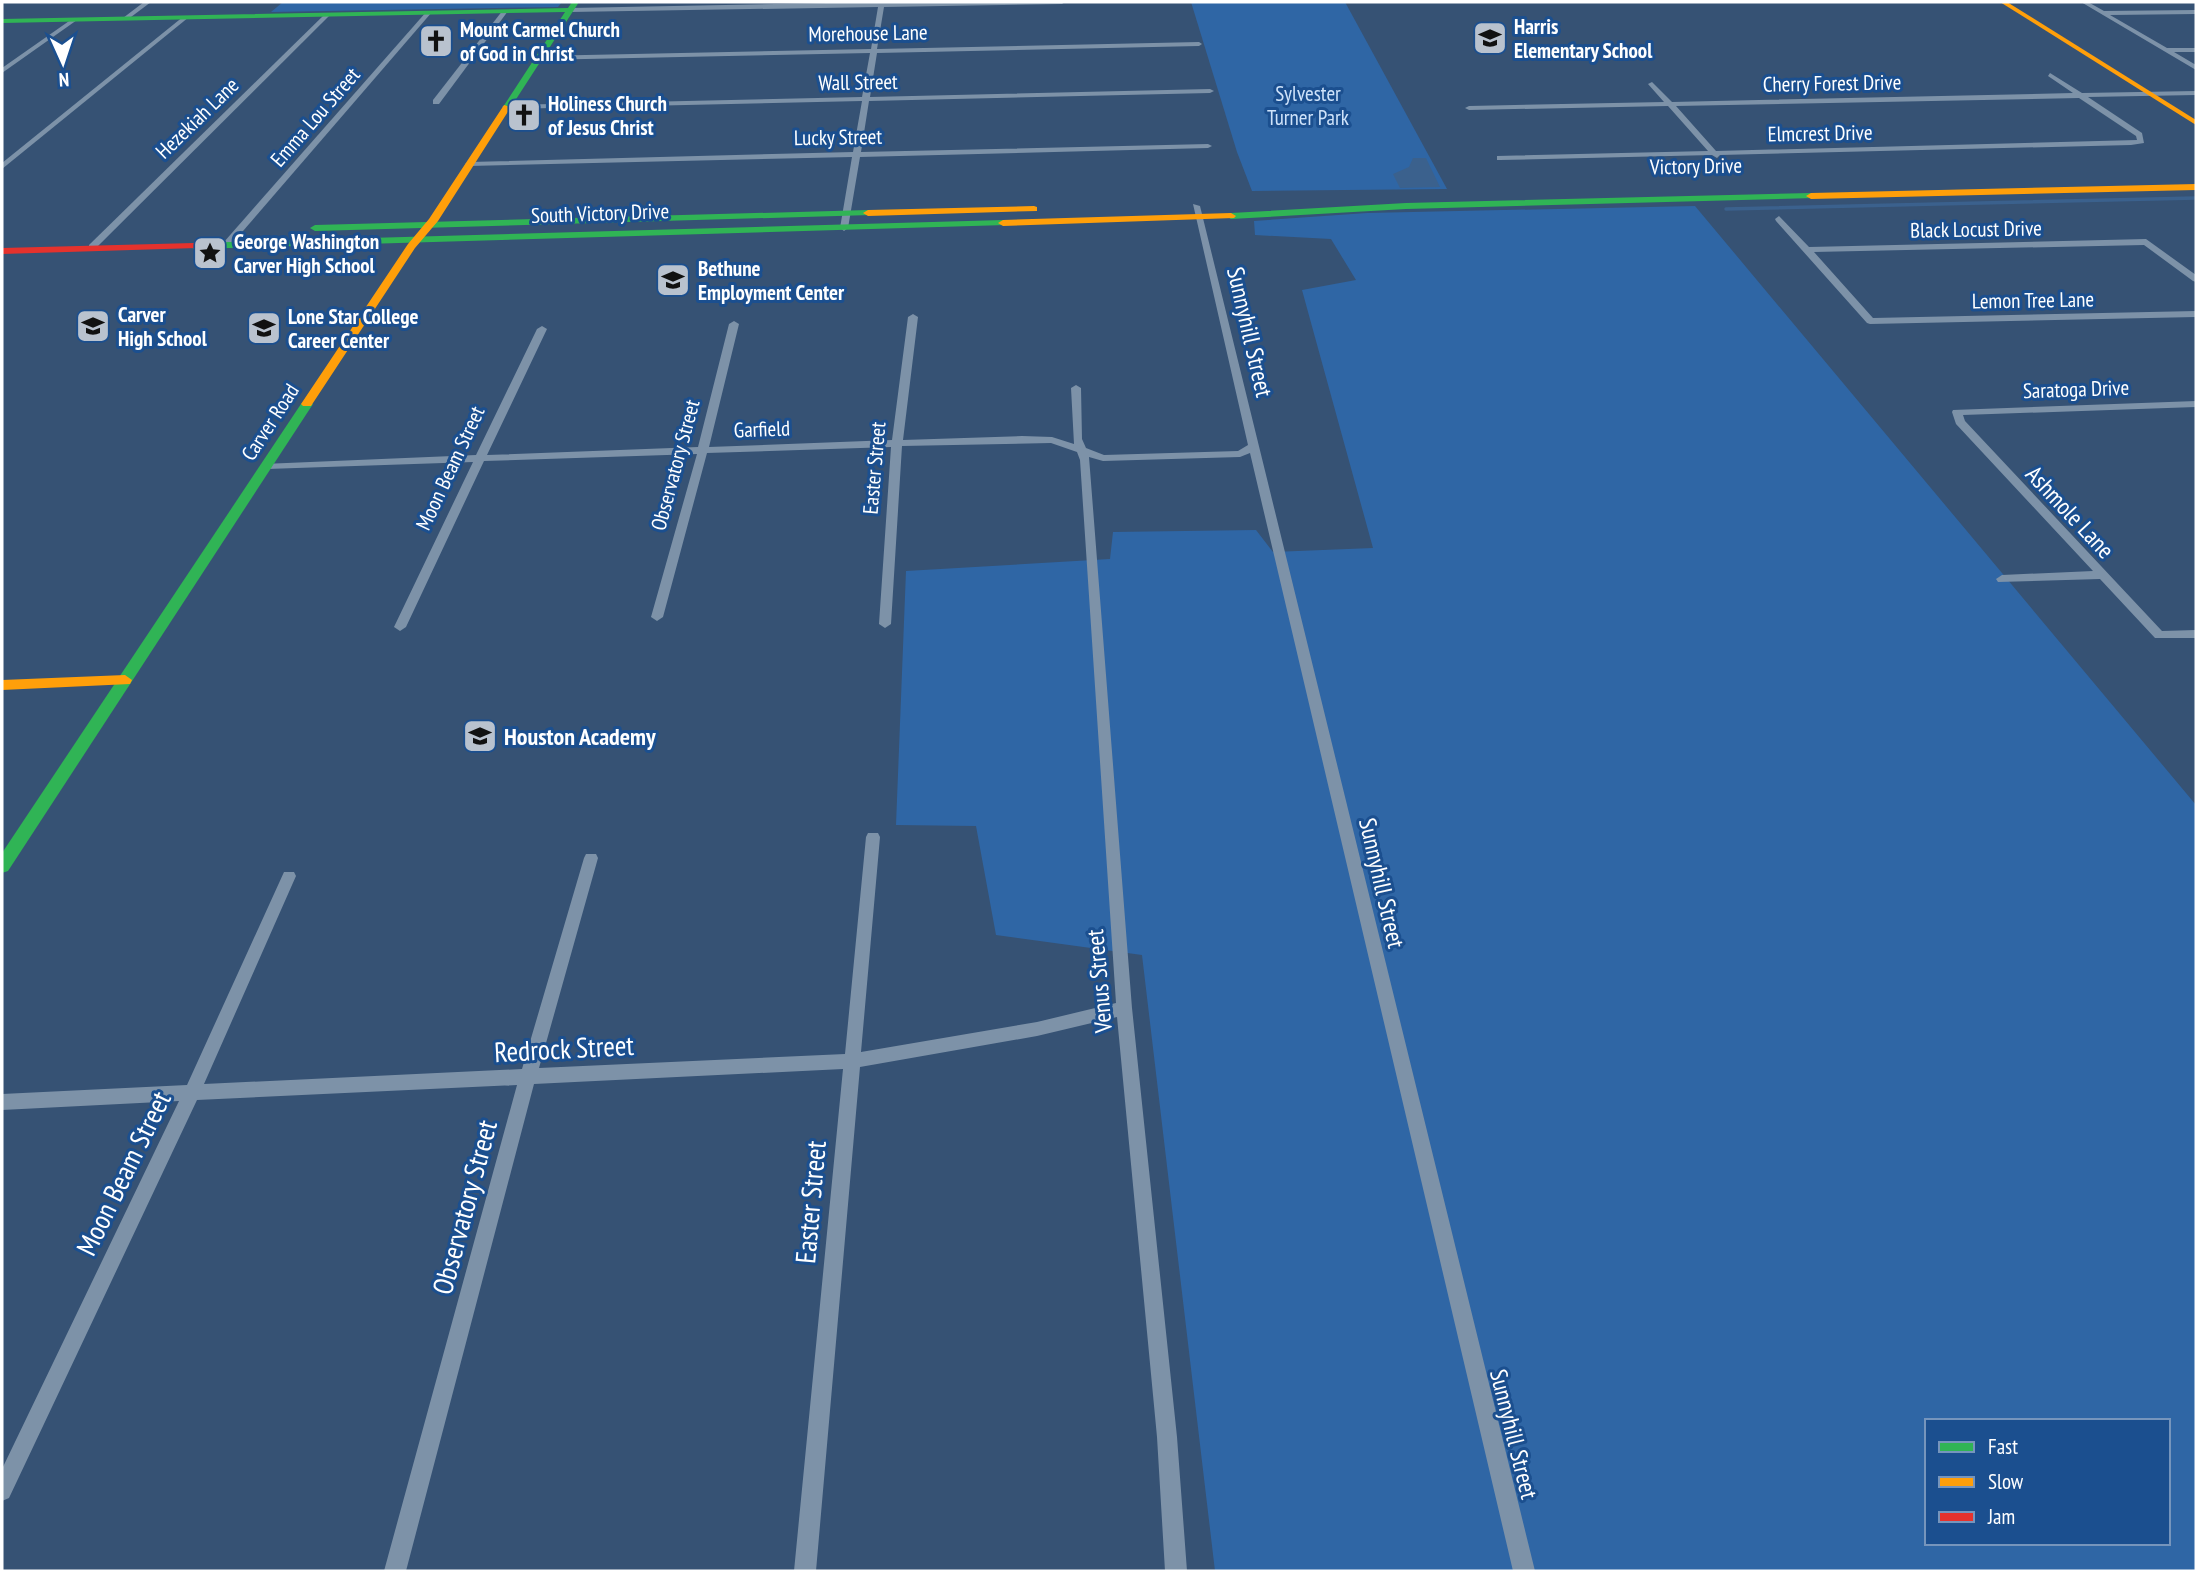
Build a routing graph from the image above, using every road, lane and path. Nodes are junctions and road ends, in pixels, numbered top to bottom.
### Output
1 (148, 2) edge
2 (1062, 2) edge
3 (2003, 2) edge
4 (2021, 2) edge
5 (2084, 2) edge
6 (881, 4) edge
7 (572, 6) edge
8 (505, 11) junction
9 (429, 12) junction
10 (2196, 12) edge
11 (2103, 13) junction
12 (328, 15) junction
13 (186, 18) junction
14 (125, 19) junction
15 (74, 20) junction
16 (2, 21) edge
17 (2065, 28) junction
18 (2046, 29) junction
19 (1199, 44) dead end
20 (2167, 50) junction
21 (2196, 50) edge
22 (873, 51) junction
23 (538, 58) junction
24 (2196, 68) edge
25 (2, 71) edge
26 (2050, 75) dead end
27 (1652, 84) dead end
28 (1210, 91) dead end
29 (2196, 93) edge
30 (2151, 94) junction
31 (2174, 94) junction
32 (2081, 96) junction
33 (867, 99) junction
34 (436, 102) dead end
35 (1668, 103) junction
36 (506, 107) junction
37 (1469, 108) dead end
38 (2196, 108) edge
39 (2196, 123) edge
40 (1208, 146) dead end
41 (1713, 152) junction
42 (856, 154) junction
43 (1500, 158) dead end
44 (1720, 159) dead end
45 (469, 164) junction
46 (2, 167) edge
47 (2196, 175) edge
48 (2015, 179) junction
49 (2196, 187) edge
50 (1749, 191) junction
51 (2030, 191) junction
52 (1198, 212) junction
53 (1779, 219) dead end
54 (845, 220) junction
55 (429, 225) junction
56 (641, 226) junction
57 (239, 230) junction
58 (103, 234) junction
59 (2, 237) edge
60 (416, 239) junction
61 (227, 244) junction
62 (92, 247) junction
63 (1807, 250) junction
64 (2, 251) edge
65 (2196, 279) edge
66 (2196, 314) edge
67 (913, 317) dead end
68 (734, 324) dead end
69 (542, 329) dead end
70 (1076, 388) dead end
71 (2196, 404) edge
72 (1957, 412) joint
73 (897, 444) junction
74 (1254, 446) junction
75 (703, 450) junction
76 (1082, 450) junction
77 (480, 457) junction
78 (267, 466) junction
79 (2100, 575) junction
80 (2002, 579) dead end
81 (657, 617) dead end
82 (885, 624) dead end
83 (400, 627) dead end
84 (2196, 634) edge
85 (125, 680) junction
86 (2, 685) edge
87 (873, 837) dead end
88 (591, 858) dead end
89 (2, 866) edge
90 (289, 876) dead end
91 (1124, 1008) junction
92 (850, 1061) junction
93 (528, 1076) junction
94 (193, 1091) junction
95 (2, 1102) edge
96 (2, 1492) edge
97 (395, 1571) edge
98 (805, 1571) edge
99 (1176, 1571) edge
100 (1524, 1571) edge

1 - 14 street
2 - 6 street
3 - 18 main road
4 - 17 main road
5 - 11 street
6 - 7 street
6 - 22 street
7 - 8 main road
7 - 23 main road, Carver Road
8 - 9 main road
8 - 34 street
9 - 12 main road
9 - 57 street, Emma Lou Street
10 - 11 street
11 - 20 street
12 - 13 main road
12 - 58 street, Hezekiah Lane
13 - 14 main road
13 - 46 street
14 - 15 main road
15 - 16 main road
15 - 25 street
17 - 18 main road
17 - 31 main road
18 - 30 main road
19 - 22 street, Morehouse Lane
20 - 21 street
20 - 24 street
22 - 23 street, Morehouse Lane
22 - 33 street
23 - 36 main road, Carver Road
26 - 32 street
27 - 35 street
28 - 33 street, Wall Street
29 - 31 street, Cherry Forest Drive
30 - 31 street, Cherry Forest Drive
30 - 32 street, Cherry Forest Drive
30 - 39 main road
31 - 38 main road
32 - 35 street, Cherry Forest Drive
32 - 41 street, Elmcrest Drive
33 - 36 street, Wall Street
33 - 42 street
35 - 37 street, Cherry Forest Drive
35 - 41 street
36 - 45 main road, Carver Road
40 - 42 street, Lucky Street
41 - 43 street, Elmcrest Drive
41 - 44 street
42 - 45 street, Lucky Street
42 - 54 street
45 - 55 main road, Carver Road
47 - 48 main road, Victory Drive
48 - 50 main road, Victory Drive
48 - 51 main road
49 - 51 main road, Victory Drive
50 - 51 main road, Victory Drive
50 - 52 main road, Victory Drive
52 - 54 main road, South Victory Drive
52 - 74 street, Sunnyhill Street
53 - 63 street
54 - 56 main road, South Victory Drive
55 - 56 main road, South Victory Drive
55 - 57 main road, South Victory Drive
55 - 60 main road, Carver Road
56 - 60 main road, South Victory Drive
57 - 58 main road, South Victory Drive
57 - 61 street, Emma Lou Street
58 - 59 main road, South Victory Drive
58 - 62 street, Hezekiah Lane
60 - 61 main road, South Victory Drive
60 - 78 main road, Carver Road
61 - 62 main road, South Victory Drive
62 - 64 main road, South Victory Drive
63 - 65 street, Black Locust Drive
63 - 66 street, Lemon Tree Lane
67 - 73 street, Easter Street
68 - 75 street, Observatory Street
69 - 77 street, Moon Beam Street
70 - 76 street, Venus Street
71 - 72 street, Saratoga Drive
72 - 79 street, Ashmole Lane
73 - 75 street, Garfield
73 - 76 street, Garfield
73 - 82 street, Easter Street
74 - 76 street, Garfield
74 - 100 street, Sunnyhill Street
75 - 77 street, Garfield
75 - 81 street, Observatory Street
76 - 91 street, Venus Street
77 - 78 street, Garfield
77 - 83 street, Moon Beam Street
78 - 85 main road, Carver Road
79 - 80 street
79 - 84 street, Ashmole Lane
85 - 86 main road
85 - 89 main road, Carver Road
87 - 92 street, Easter Street
88 - 93 street, Observatory Street
90 - 94 street, Moon Beam Street
91 - 92 street, Redrock Street
91 - 99 street, Venus Street
92 - 93 street, Redrock Street
92 - 98 street, Easter Street
93 - 94 street, Redrock Street
93 - 97 street, Observatory Street
94 - 95 street, Redrock Street
94 - 96 street, Moon Beam Street

